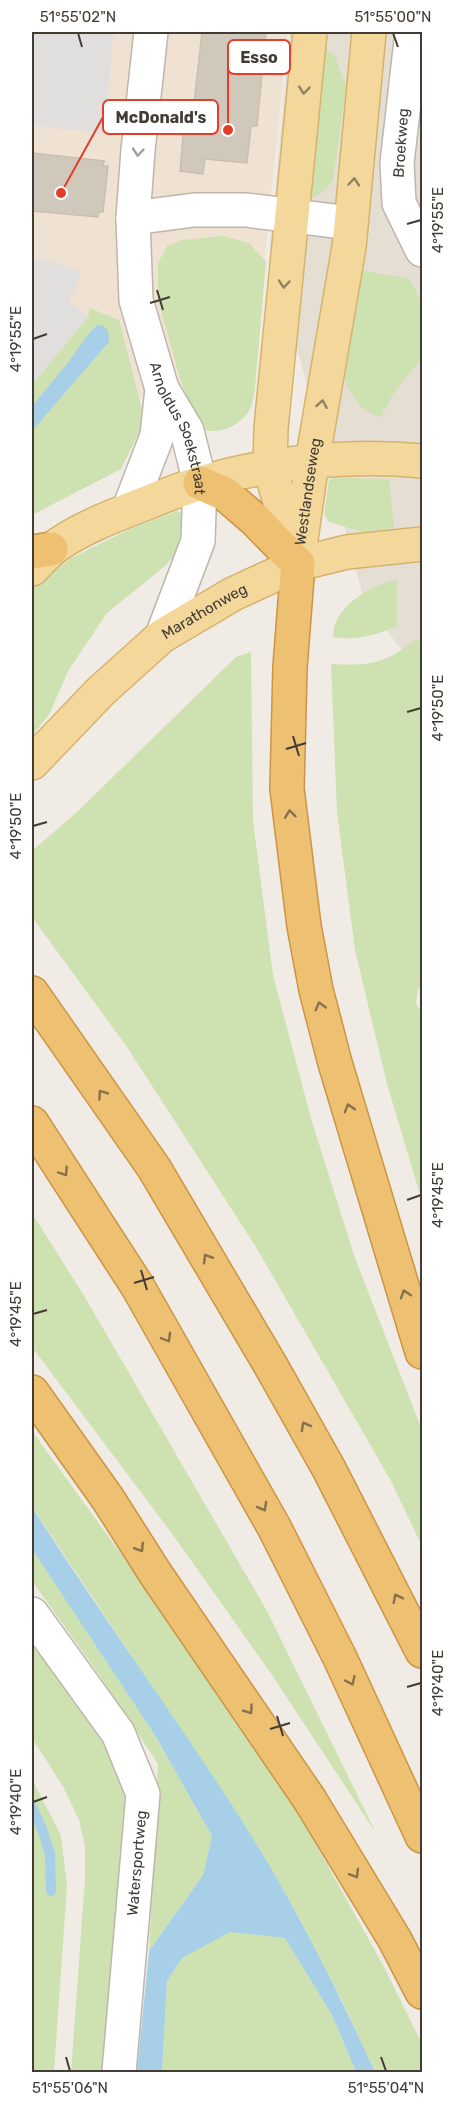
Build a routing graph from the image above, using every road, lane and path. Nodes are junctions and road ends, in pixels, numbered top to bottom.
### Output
1 (151, 32) edge
2 (310, 32) edge
3 (412, 32) edge
4 (362, 37) edge
5 (291, 216) junction
6 (133, 218) junction
7 (350, 223) junction
8 (423, 250) edge
9 (162, 389) junction
10 (312, 462) junction
11 (423, 462) edge
12 (270, 468) junction
13 (200, 483) junction
14 (129, 509) junction
15 (423, 544) edge
16 (38, 557) edge
17 (298, 564) junction
18 (162, 636) junction
19 (32, 763) edge
20 (32, 993) edge
21 (32, 1123) edge
22 (423, 1352) edge
23 (32, 1392) edge
24 (32, 1614) edge
25 (423, 1651) edge
26 (423, 1836) edge
27 (423, 1992) edge
28 (119, 2073) edge

1 -> 6 street, Arnoldus Soekstraat
2 -> 5 main road, Westlandseweg
3 - 8 street, Broekweg
7 -> 4 main road, Westlandseweg
5 - 6 street
5 - 7 street
5 -> 12 main road, Westlandseweg
6 - 9 street, Arnoldus Soekstraat
10 -> 7 main road, Westlandseweg
9 - 13 street, Arnoldus Soekstraat
9 - 14 street
10 - 11 main road
10 - 12 main road
10 - 17 main road, Westlandseweg
12 - 13 main road
12 - 17 main road, Westlandseweg
13 - 14 main road
13 - 17 highway
13 - 18 street, Arnoldus Soekstraat
14 - 16 main road
15 - 17 main road, Marathonweg
17 - 18 main road, Marathonweg
22 -> 17 highway
18 - 19 main road, Marathonweg
25 -> 20 highway
21 -> 26 highway
23 -> 27 highway
24 - 28 street, Watersportweg

